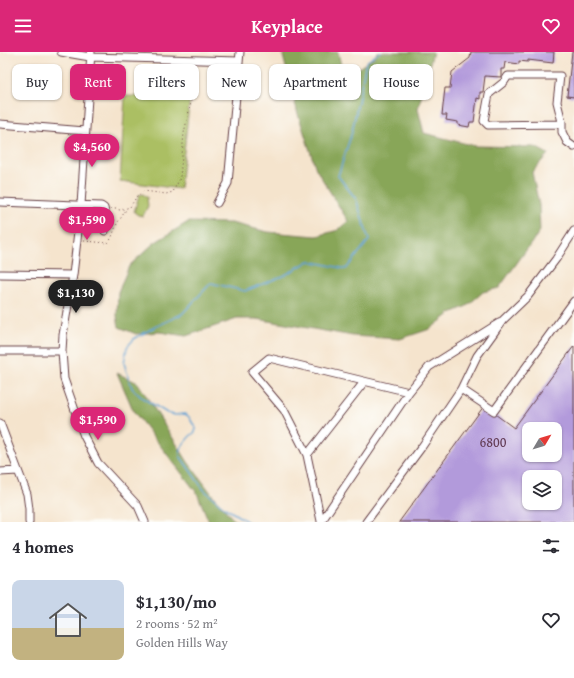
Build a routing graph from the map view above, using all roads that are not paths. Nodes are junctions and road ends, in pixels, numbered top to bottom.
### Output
1 (61, 52) edge
2 (240, 52) edge
3 (90, 54) edge
4 (239, 61) junction
5 (0, 124) edge
6 (562, 124) junction
7 (85, 131) junction
8 (574, 147) edge
9 (0, 202) edge
10 (217, 203) dead end
11 (81, 205) junction
12 (105, 231) dead end
13 (574, 231) edge
14 (0, 274) edge
15 (73, 275) junction
16 (574, 301) edge
17 (503, 320) junction
18 (0, 351) edge
19 (62, 351) junction
20 (364, 382) junction
21 (461, 389) junction
22 (409, 392) junction
23 (0, 423) edge
24 (307, 455) junction
25 (18, 471) junction
26 (0, 472) edge
27 (29, 522) edge
28 (144, 522) edge
29 (321, 522) edge
30 (366, 522) edge

1 - 3 street
2 - 4 street
3 - 4 street
3 - 7 street
4 - 10 street
5 - 7 street
6 - 6 street
6 - 8 street
7 - 11 street
9 - 11 street
11 - 12 street
11 - 15 street
13 - 17 street
14 - 15 street
15 - 19 street
16 - 21 street
17 - 21 street
17 - 22 street
18 - 19 street
19 - 28 street
20 - 22 street
20 - 24 street
20 - 24 street
21 - 30 street
22 - 29 street
23 - 25 street
24 - 29 street
25 - 26 street
25 - 27 street

